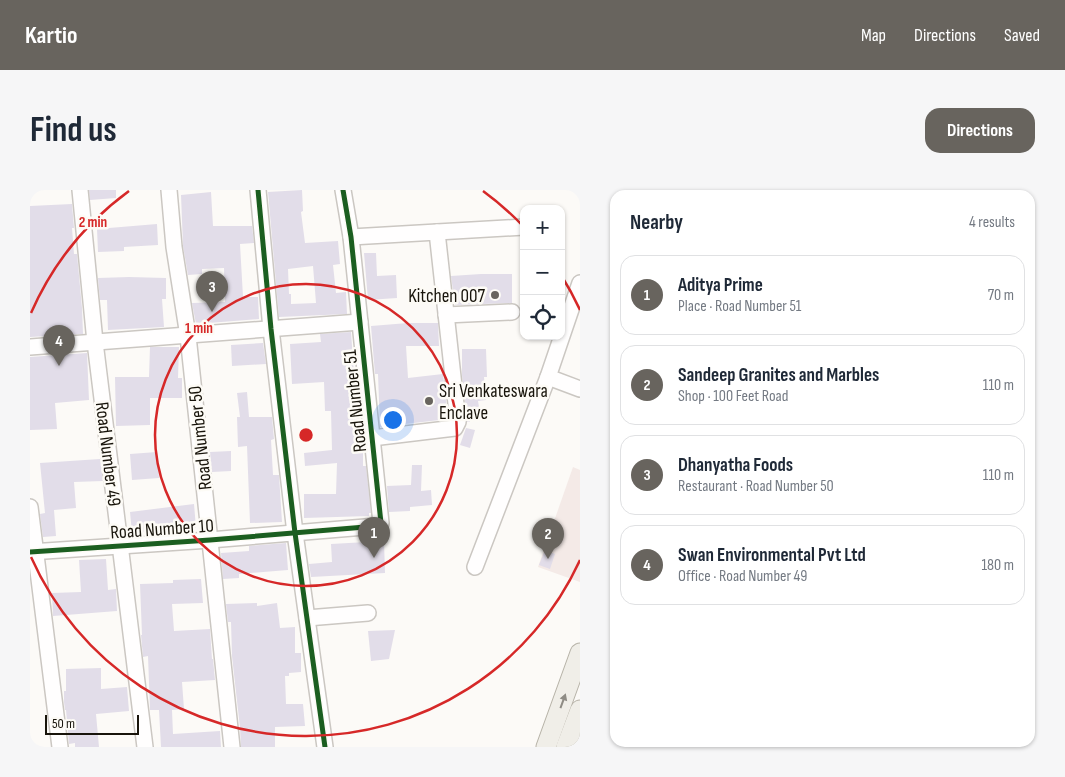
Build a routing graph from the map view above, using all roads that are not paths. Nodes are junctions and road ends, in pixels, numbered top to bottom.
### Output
1 (80, 190) edge
2 (169, 190) edge
3 (258, 190) edge
4 (343, 190) edge
5 (520, 226) edge
6 (437, 232) junction
7 (351, 237) junction
8 (580, 283) edge
9 (512, 312) dead end
10 (446, 315) junction
11 (360, 322) junction
12 (272, 329) junction
13 (188, 336) junction
14 (95, 342) junction
15 (30, 347) edge
16 (548, 377) junction
17 (580, 389) edge
18 (372, 438) junction
19 (30, 507) edge
20 (296, 533) junction
21 (210, 540) junction
22 (121, 547) junction
23 (33, 552) edge
24 (475, 567) dead end
25 (368, 613) dead end
26 (308, 618) junction
27 (580, 653) edge
28 (580, 710) edge
29 (60, 747) edge
30 (145, 747) edge
31 (232, 747) edge
32 (325, 747) edge
33 (546, 747) edge
34 (566, 747) edge

1 - 14 street, Road Number 49
2 - 13 street, Road Number 50
3 - 12 street
4 - 7 street, Road Number 51
5 - 6 street
6 - 7 street
6 - 10 street
7 - 11 street, Road Number 51
8 - 16 street
9 - 10 street
10 - 18 street
11 - 12 street
11 - 18 street, Road Number 51
12 - 13 street
12 - 20 street
13 - 14 street
13 - 21 street, Road Number 50
14 - 15 street
14 - 22 street, Road Number 49
16 - 17 street
16 - 24 street
18 - 20 street, Road Number 51
19 - 23 street
20 - 21 street, Road Number 10
20 - 26 street
21 - 22 street, Road Number 10
21 - 31 street, Road Number 50
22 - 23 street, Road Number 10
22 - 30 street, Road Number 49
23 - 29 street
25 - 26 street
26 - 32 street
33 -> 27 main road
28 - 34 main road

